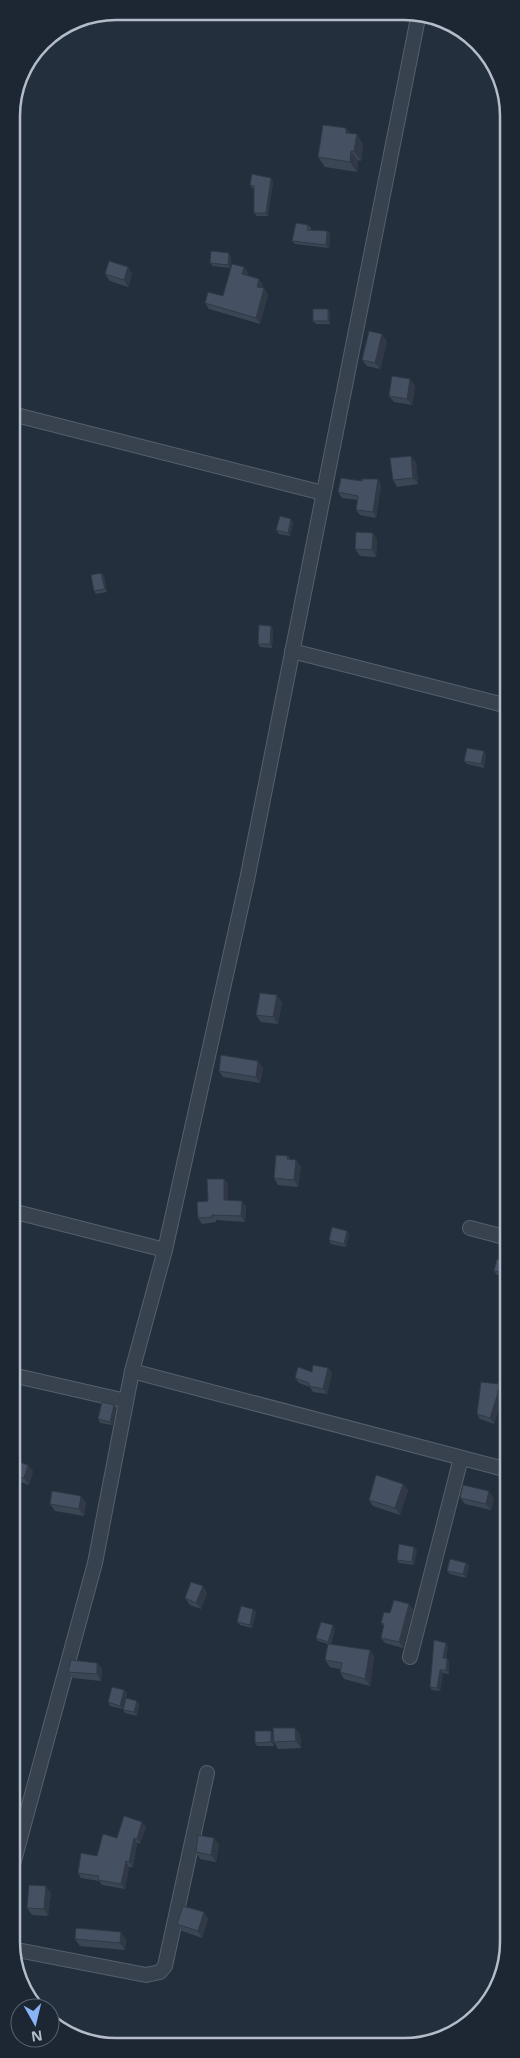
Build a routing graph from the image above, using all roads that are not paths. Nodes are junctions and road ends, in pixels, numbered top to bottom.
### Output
1 (417, 21) edge
2 (20, 416) edge
3 (323, 493) junction
4 (292, 651) junction
5 (500, 704) edge
6 (20, 1213) edge
7 (470, 1228) dead end
8 (500, 1236) edge
9 (165, 1250) junction
10 (132, 1371) junction
11 (20, 1378) edge
12 (126, 1401) junction
13 (461, 1458) junction
14 (500, 1468) edge
15 (410, 1656) dead end
16 (207, 1773) dead end
17 (20, 1839) edge
18 (21, 1951) edge

1 - 3 street
2 - 3 street
3 - 4 street
4 - 5 street
4 - 9 street
6 - 9 street
7 - 8 street
9 - 10 street
10 - 12 street
10 - 13 street
11 - 12 street
12 - 17 street
13 - 14 street
13 - 15 street
16 - 18 street

